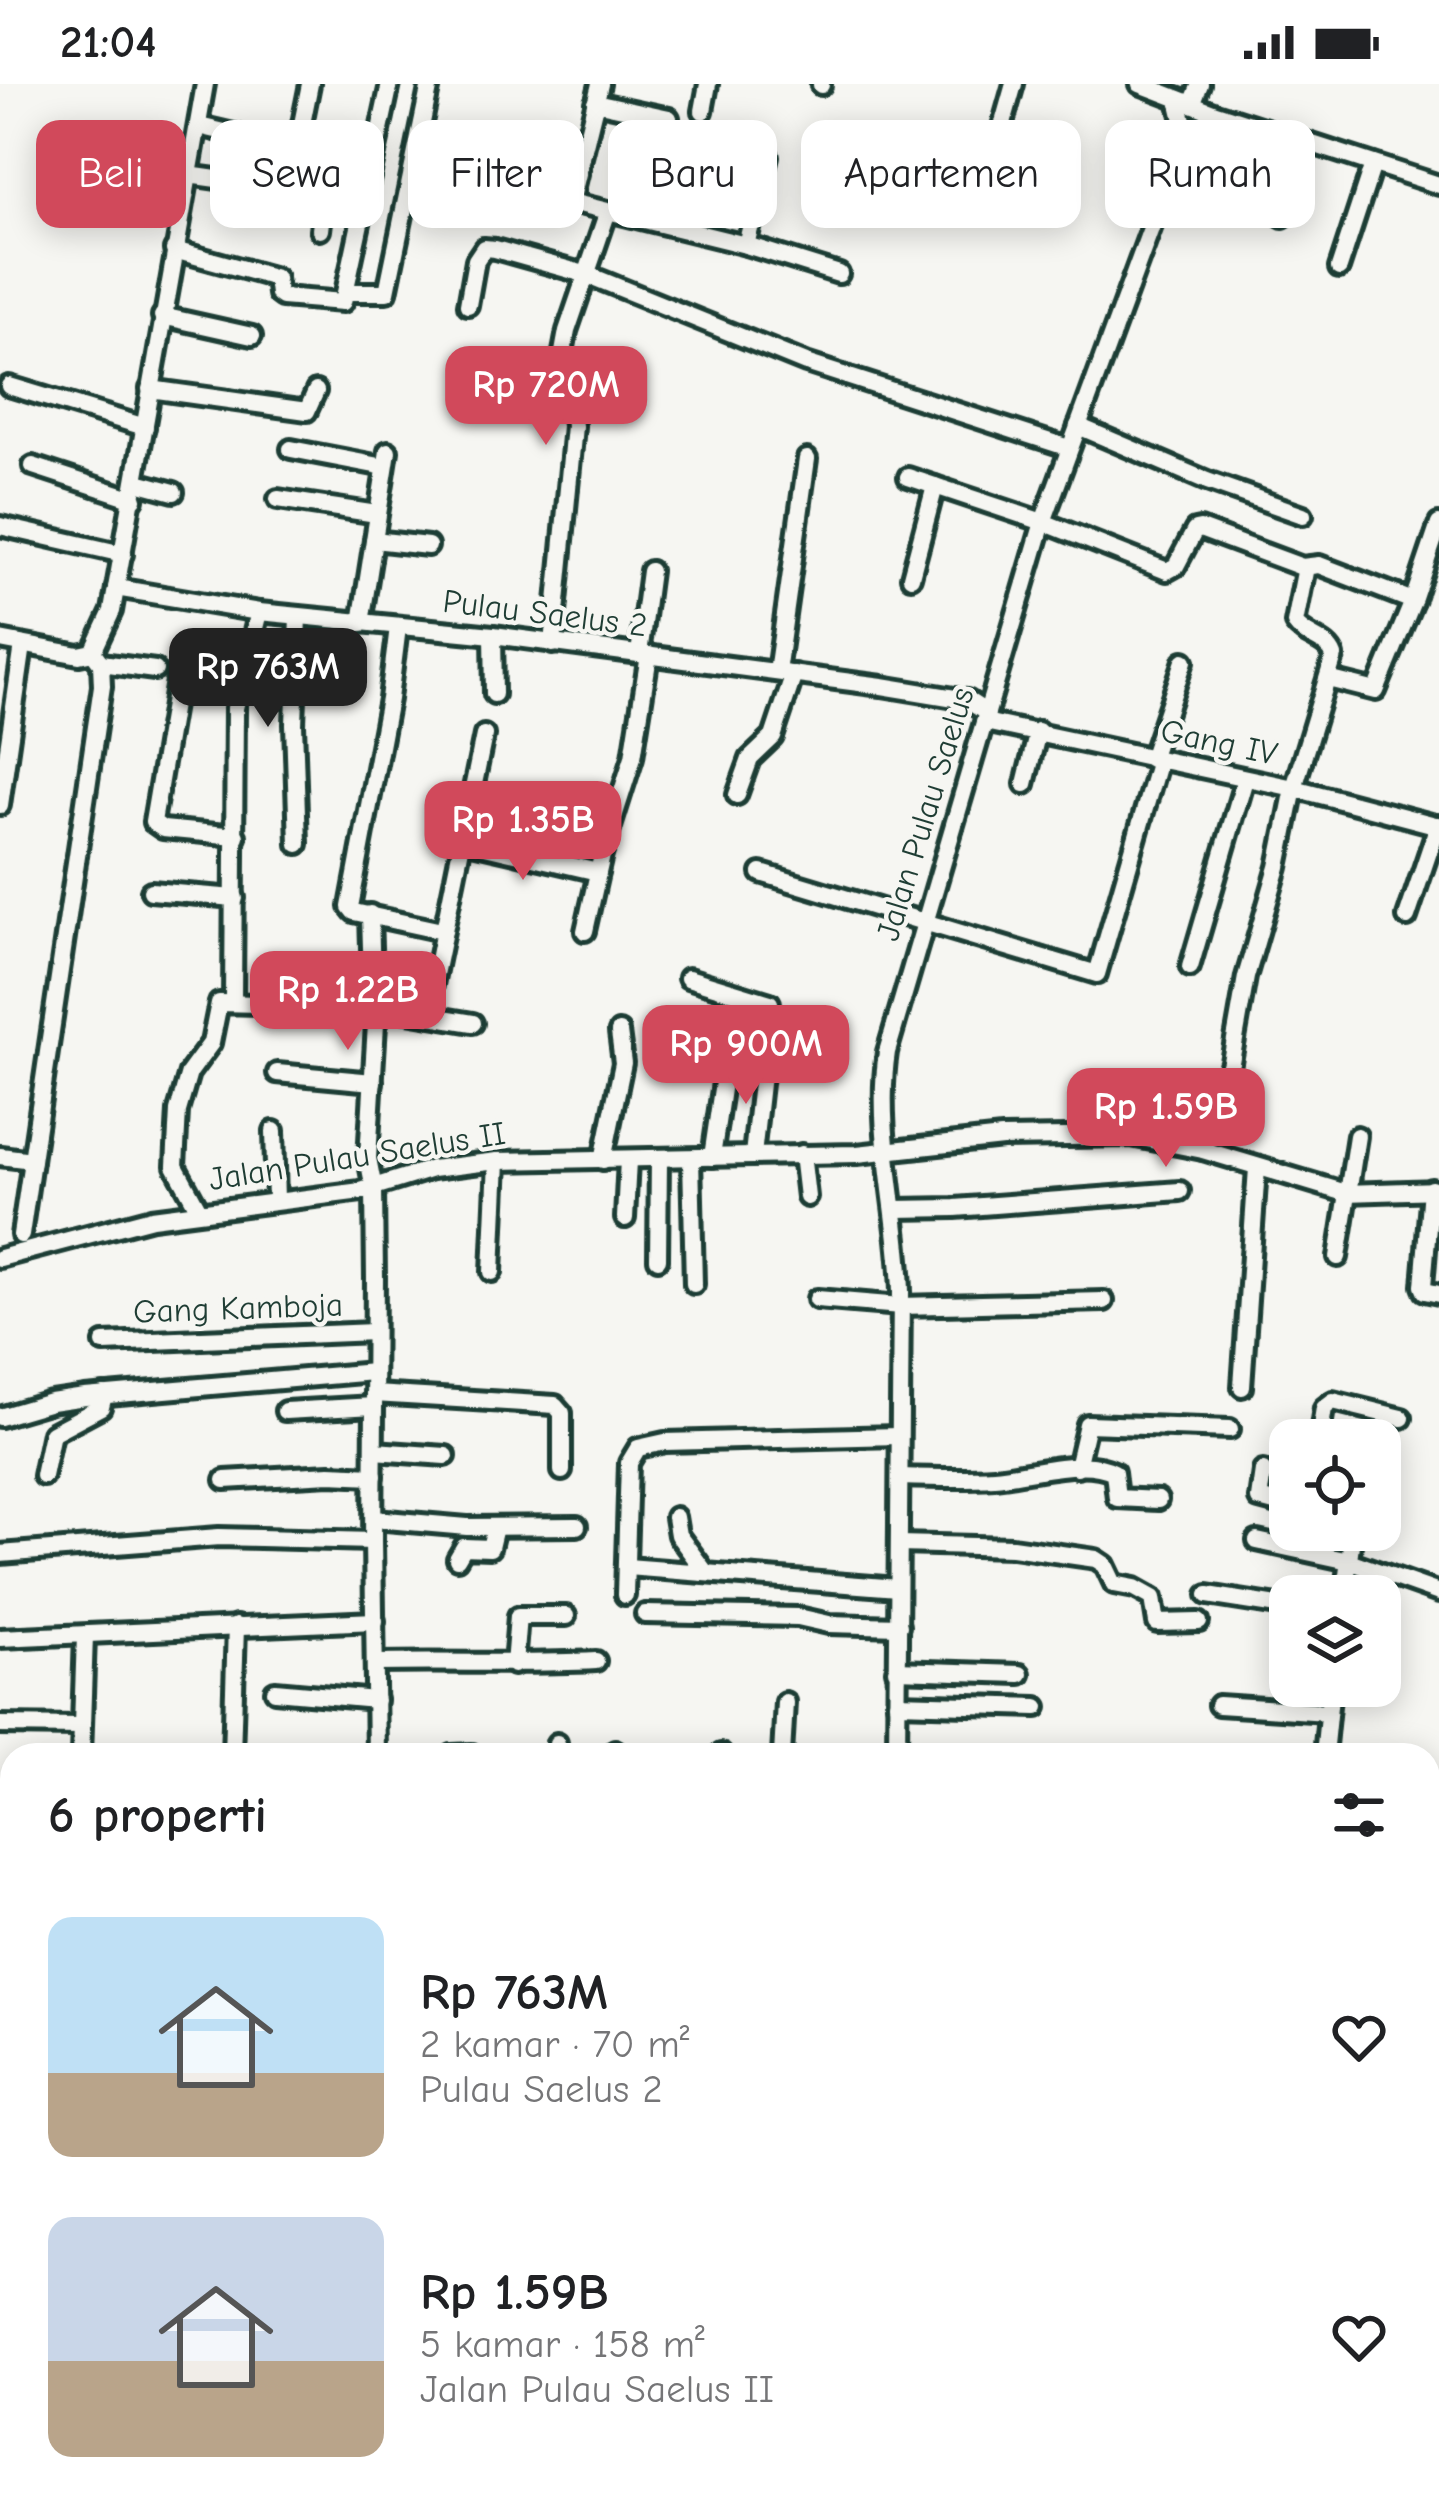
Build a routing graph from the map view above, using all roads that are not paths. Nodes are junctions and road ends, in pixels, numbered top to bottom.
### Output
1 (205, 84) edge
2 (310, 84) edge
3 (390, 84) edge
4 (430, 84) edge
5 (708, 84) edge
6 (1014, 84) edge
7 (1140, 84) edge
8 (1200, 84) edge
9 (598, 93) edge
10 (1185, 101) junction
11 (703, 111) dead end
12 (1213, 112) junction
13 (669, 118) dead end
14 (304, 120) edge
15 (1004, 120) edge
16 (1186, 120) edge
17 (1203, 120) edge
18 (199, 126) junction
19 (210, 129) edge
20 (1373, 164) junction
21 (188, 175) junction
22 (210, 178) edge
23 (1439, 185) edge
24 (186, 186) edge
25 (608, 211) joint
26 (178, 228) edge
27 (677, 228) edge
28 (750, 228) edge
29 (1151, 228) edge
30 (746, 245) junction
31 (175, 250) junction
32 (1340, 268) dead end
33 (588, 274) junction
34 (839, 274) dead end
35 (346, 292) junction
36 (468, 304) dead end
37 (162, 316) junction
38 (252, 336) dead end
39 (9, 386) dead end
40 (150, 389) junction
41 (316, 391) dead end
42 (1078, 426) junction
43 (145, 428) junction
44 (1069, 448) junction
45 (291, 449) dead end
46 (807, 459) dead end
47 (33, 466) dead end
48 (908, 477) dead end
49 (935, 486) junction
50 (136, 490) junction
51 (174, 492) dead end
52 (278, 499) dead end
53 (377, 514) junction
54 (1303, 515) dead end
55 (1043, 522) junction
56 (1439, 524) edge
57 (0, 526) edge
58 (374, 539) junction
59 (428, 546) dead end
60 (123, 554) junction
61 (1302, 567) junction
62 (650, 572) dead end
63 (911, 578) dead end
64 (116, 587) junction
65 (1413, 601) junction
66 (259, 612) junction
67 (298, 616) junction
68 (361, 623) junction
69 (398, 627) junction
70 (493, 635) junction
71 (0, 640) edge
72 (554, 644) junction
73 (23, 645) junction
74 (644, 654) junction
75 (97, 657) junction
76 (1184, 661) dead end
77 (155, 670) dead end
78 (785, 673) junction
79 (178, 674) dead end
80 (1328, 679) junction
81 (994, 691) junction
82 (494, 694) dead end
83 (967, 700) junction
84 (986, 717) junction
85 (1038, 731) junction
86 (484, 735) dead end
87 (1155, 760) junction
88 (1245, 778) junction
89 (1025, 784) dead end
90 (1294, 788) junction
91 (737, 795) dead end
92 (0, 805) edge
93 (1438, 826) edge
94 (236, 836) junction
95 (460, 840) junction
96 (298, 844) dead end
97 (598, 872) junction
98 (761, 873) dead end
99 (151, 891) dead end
100 (235, 898) junction
101 (370, 914) junction
102 (1407, 917) dead end
103 (925, 921) junction
104 (442, 931) junction
105 (585, 931) dead end
106 (1190, 967) dead end
107 (688, 978) dead end
108 (233, 1001) junction
109 (377, 1007) junction
110 (427, 1014) junction
111 (473, 1023) dead end
112 (619, 1032) dead end
113 (728, 1048) dead end
114 (278, 1073) dead end
115 (373, 1082) junction
116 (274, 1131) dead end
117 (1357, 1136) dead end
118 (887, 1150) junction
119 (1203, 1150) junction
120 (802, 1154) junction
121 (754, 1155) junction
122 (0, 1156) edge
123 (712, 1157) junction
124 (692, 1158) junction
125 (32, 1160) junction
126 (603, 1160) junction
127 (628, 1160) junction
128 (658, 1160) junction
129 (497, 1161) junction
130 (1257, 1168) junction
131 (374, 1189) junction
132 (1435, 1189) edge
133 (1180, 1190) dead end
134 (1346, 1193) junction
135 (807, 1197) dead end
136 (276, 1200) junction
137 (895, 1208) junction
138 (199, 1210) junction
139 (626, 1217) dead end
140 (21, 1235) dead end
141 (0, 1258) edge
142 (1338, 1258) dead end
143 (658, 1259) dead end
144 (492, 1272) dead end
145 (694, 1284) dead end
146 (1431, 1290) edge
147 (817, 1299) dead end
148 (1104, 1301) dead end
149 (901, 1306) junction
150 (374, 1332) junction
151 (104, 1343) dead end
152 (374, 1372) junction
153 (1242, 1388) dead end
154 (104, 1396) junction
155 (374, 1400) junction
156 (286, 1411) dead end
157 (0, 1417) edge
158 (1402, 1418) dead end
159 (1324, 1419) edge
160 (1230, 1429) dead end
161 (898, 1436) junction
162 (374, 1451) junction
163 (446, 1456) dead end
164 (1077, 1467) junction
165 (562, 1471) dead end
166 (1263, 1471) dead end
167 (43, 1476) dead end
168 (374, 1476) junction
169 (900, 1477) junction
170 (225, 1480) dead end
171 (1158, 1500) dead end
172 (1269, 1502) edge
173 (675, 1516) dead end
174 (375, 1519) junction
175 (577, 1526) dead end
176 (495, 1527) junction
177 (373, 1541) junction
178 (1257, 1541) dead end
179 (899, 1544) junction
180 (1350, 1551) edge
181 (0, 1554) edge
182 (457, 1559) dead end
183 (1349, 1561) junction
184 (628, 1567) junction
185 (706, 1573) junction
186 (1347, 1575) edge
187 (898, 1588) junction
188 (1439, 1592) edge
189 (625, 1595) dead end
190 (1208, 1595) dead end
191 (1269, 1605) edge
192 (645, 1614) dead end
193 (566, 1616) dead end
194 (375, 1621) junction
195 (1199, 1622) dead end
196 (236, 1626) junction
197 (899, 1626) junction
198 (85, 1635) junction
199 (0, 1638) edge
200 (596, 1661) dead end
201 (376, 1663) junction
202 (514, 1665) junction
203 (896, 1670) junction
204 (1020, 1674) dead end
205 (275, 1691) dead end
206 (376, 1700) junction
207 (784, 1702) dead end
208 (897, 1703) junction
209 (1218, 1706) dead end
210 (1037, 1707) dead end
211 (1329, 1707) edge
212 (1328, 1712) junction
213 (0, 1725) edge
214 (80, 1726) junction
215 (81, 1743) edge
216 (232, 1743) edge
217 (376, 1743) edge
218 (782, 1743) edge
219 (897, 1743) edge
220 (1325, 1743) edge

1 - 18 street
2 - 14 street
3 - 35 street
4 - 35 street
5 - 11 street
6 - 15 street
7 - 10 street
8 - 10 street
9 - 13 street
9 - 25 street
10 - 12 street
10 - 16 street
12 - 17 street
12 - 20 street
18 - 19 street
18 - 21 street
20 - 23 street
20 - 32 street
21 - 22 street
21 - 24 street
25 - 33 street
26 - 31 street
27 - 30 street
28 - 30 street
29 - 42 street, Jalan Pulau Saelus
30 - 34 street
31 - 35 street
31 - 37 street
33 - 36 street
33 - 44 street
33 - 72 street
37 - 38 street
37 - 40 street
39 - 43 street
40 - 41 street
40 - 43 street
42 - 44 street, Jalan Pulau Saelus
42 - 54 street
43 - 50 street
44 - 55 street, Jalan Pulau Saelus
45 - 53 street
46 - 78 street
47 - 50 street
48 - 49 street
49 - 55 street
49 - 63 street
50 - 51 street
50 - 60 street
52 - 53 street
53 - 58 street
55 - 61 street
55 - 81 street, Jalan Pulau Saelus
56 - 65 street
57 - 60 street
58 - 59 street
58 - 68 street
60 - 64 street
61 - 65 street
61 - 80 street
62 - 74 street
64 - 66 street, Pulau Saelus 2
64 - 75 street
65 - 80 street
66 - 67 street, Pulau Saelus 2
66 - 94 street
67 - 68 street, Pulau Saelus 2
67 - 96 street
68 - 69 street, Pulau Saelus 2
69 - 70 street, Pulau Saelus 2
69 - 101 street
70 - 72 street, Pulau Saelus 2
70 - 82 street
71 - 73 street
72 - 74 street, Pulau Saelus 2
73 - 75 street
73 - 92 street
74 - 78 street, Pulau Saelus 2
74 - 97 street
75 - 77 street
75 - 125 street
76 - 87 street
78 - 83 street, Pulau Saelus 2
78 - 91 street
79 - 94 street
80 - 90 street
81 - 83 street, Pulau Saelus 2
81 - 84 street, Jalan Pulau Saelus
83 - 84 street, Pulau Saelus 2
84 - 85 street, Gang IV
84 - 103 street, Jalan Pulau Saelus
85 - 87 street, Gang IV
85 - 89 street
86 - 95 street
87 - 88 street, Gang IV
87 - 103 street
88 - 90 street, Gang IV
88 - 106 street
90 - 93 street, Gang IV
90 - 119 street
93 - 102 street
94 - 100 street
95 - 97 street
95 - 104 street
97 - 105 street
98 - 103 street
99 - 100 street
100 - 108 street
101 - 104 street
101 - 109 street
103 - 118 street, Jalan Pulau Saelus
104 - 110 street
107 - 121 street
108 - 109 street
108 - 138 street
109 - 110 street
109 - 115 street
110 - 111 street
112 - 126 street
113 - 123 street
114 - 115 street
115 - 131 street
116 - 136 street
117 - 134 street
118 - 119 street, Jalan Pulau Saelus II
118 - 120 street, Jalan Pulau Saelus II
118 - 137 street, Jalan Pulau Saelus
119 - 130 street, Jalan Pulau Saelus II
120 - 121 street, Jalan Pulau Saelus II
120 - 135 street
121 - 123 street, Jalan Pulau Saelus II
122 - 125 street
123 - 124 street, Jalan Pulau Saelus II
124 - 128 street, Jalan Pulau Saelus II
124 - 145 street
125 - 140 street
126 - 127 street, Jalan Pulau Saelus II
126 - 129 street, Jalan Pulau Saelus II
127 - 128 street, Jalan Pulau Saelus II
127 - 139 street
128 - 143 street
129 - 131 street, Jalan Pulau Saelus II
129 - 144 street
130 - 134 street, Jalan Pulau Saelus II
130 - 153 street
131 - 136 street, Jalan Pulau Saelus II
131 - 150 street
132 - 134 street, Jalan Pulau Saelus II
132 - 146 street
133 - 137 street
134 - 142 street
136 - 138 street, Jalan Pulau Saelus II
137 - 149 street, Jalan Pulau Saelus
138 - 141 street, Jalan Pulau Saelus II
147 - 149 street
148 - 149 street
149 - 161 street, Jalan Pulau Saelus
150 - 151 street, Gang Kamboja
150 - 152 street
152 - 154 street
152 - 155 street
154 - 157 street
154 - 167 street
155 - 156 street
155 - 162 street
155 - 165 street
158 - 159 street
160 - 164 street
161 - 169 street, Jalan Pulau Saelus
161 - 184 street
162 - 163 street
162 - 168 street
164 - 169 street
164 - 171 street
166 - 172 street
168 - 170 street
168 - 174 street
169 - 179 street, Jalan Pulau Saelus
173 - 185 street
174 - 176 street
174 - 177 street
175 - 176 street
176 - 182 street
177 - 181 street
177 - 194 street
178 - 183 street
179 - 187 street, Jalan Pulau Saelus
179 - 195 street
180 - 183 street
183 - 186 street
183 - 188 street
184 - 185 street
184 - 189 street
185 - 187 street
187 - 197 street, Jalan Pulau Saelus
190 - 191 street
192 - 197 street
193 - 202 street
194 - 196 street
194 - 201 street
196 - 198 street
196 - 216 street
197 - 203 street, Jalan Pulau Saelus
198 - 199 street
198 - 214 street
200 - 202 street
201 - 202 street
201 - 206 street
203 - 204 street
203 - 208 street, Jalan Pulau Saelus
205 - 206 street
206 - 217 street
207 - 218 street
208 - 210 street
208 - 219 street, Jalan Pulau Saelus
209 - 212 street
211 - 212 street
212 - 220 street
213 - 214 street
214 - 215 street

